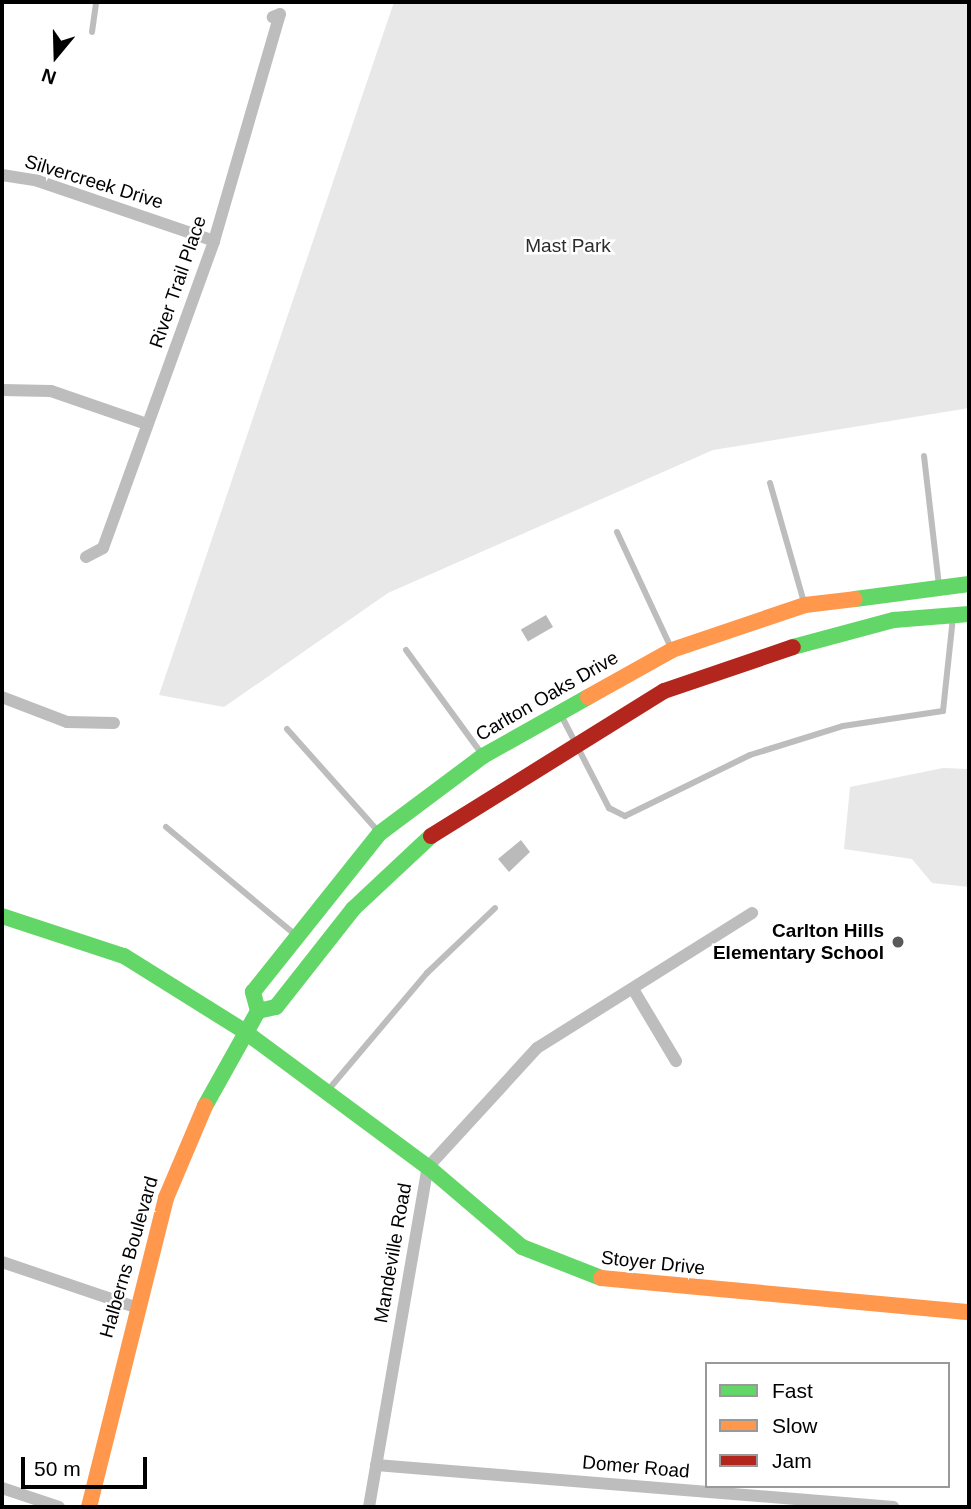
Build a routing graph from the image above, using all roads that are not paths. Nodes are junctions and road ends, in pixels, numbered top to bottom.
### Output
1 (96, 2) edge
2 (272, 17) dead end
3 (92, 32) dead end
4 (2, 175) edge
5 (214, 241) junction
6 (2, 390) edge
7 (147, 424) junction
8 (924, 456) dead end
9 (770, 483) dead end
10 (617, 532) dead end
11 (86, 556) dead end
12 (969, 584) edge
13 (940, 586) junction
14 (805, 605) junction
15 (961, 615) edge
16 (406, 650) dead end
17 (672, 650) junction
18 (2, 697) edge
19 (560, 713) junction
20 (114, 723) dead end
21 (287, 729) dead end
22 (575, 743) junction
23 (483, 757) junction
24 (166, 827) dead end
25 (380, 833) junction
26 (495, 908) dead end
27 (752, 912) dead end
28 (2, 916) edge
29 (293, 933) junction
30 (633, 989) junction
31 (258, 1011) junction
32 (244, 1031) junction
33 (676, 1060) dead end
34 (328, 1090) junction
35 (428, 1167) junction
36 (2, 1262) edge
37 (135, 1307) junction
38 (969, 1312) edge
39 (376, 1465) junction
40 (2, 1488) edge
41 (59, 1507) edge
42 (89, 1507) edge
43 (369, 1507) edge
44 (892, 1507) edge

1 - 3 lane
2 - 5 street, River Trail Place
4 - 5 street, Silvercreek Drive
5 - 7 street, River Trail Place
6 - 7 street
7 - 11 street, River Trail Place
8 - 13 lane
9 - 14 lane
10 - 17 lane
12 - 13 main road, Carlton Oaks Drive
13 - 14 main road, Carlton Oaks Drive
14 - 17 main road, Carlton Oaks Drive
15 - 22 main road, Carlton Oaks Drive
15 - 22 lane
16 - 23 lane
17 - 19 main road, Carlton Oaks Drive
18 - 20 street
19 - 22 lane
19 - 23 main road, Carlton Oaks Drive
21 - 25 lane
22 - 31 main road, Carlton Oaks Drive
23 - 25 main road, Carlton Oaks Drive
24 - 29 lane
25 - 29 main road, Carlton Oaks Drive
26 - 34 lane
27 - 30 street, Mandeville Road
28 - 32 main road, Stoyer Drive
29 - 31 main road, Carlton Oaks Drive
30 - 33 street
30 - 35 street, Mandeville Road
31 - 32 main road, Carlton Oaks Drive
32 - 34 main road, Stoyer Drive
32 - 37 main road, Halberns Boulevard
34 - 35 main road, Stoyer Drive
35 - 38 main road, Stoyer Drive
35 - 39 street, Mandeville Road
36 - 37 street
37 - 42 main road, Halberns Boulevard
39 - 43 street, Mandeville Road
39 - 44 street, Domer Road
40 - 41 street

